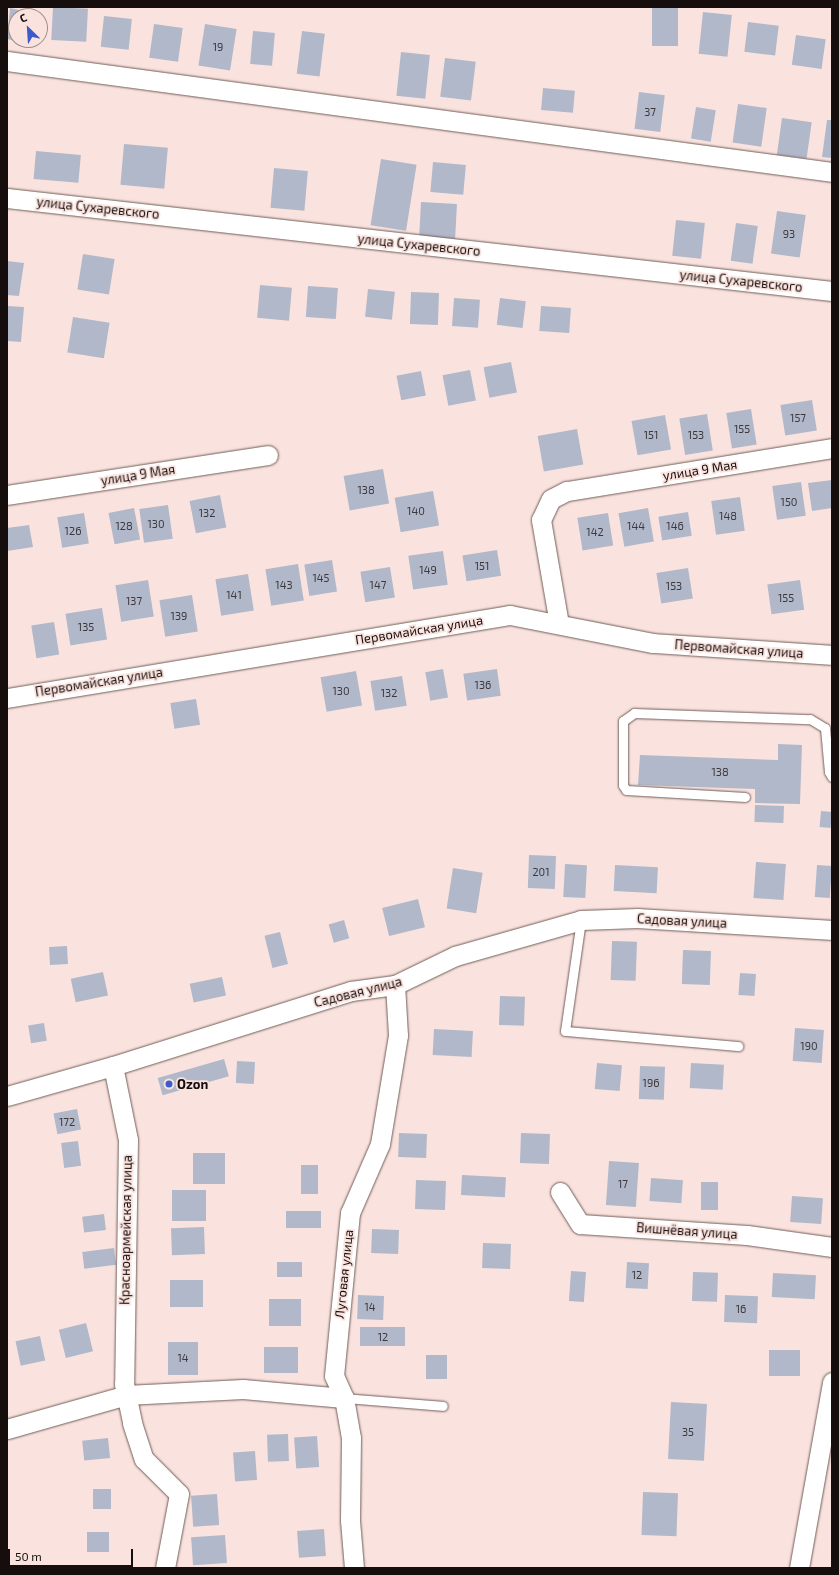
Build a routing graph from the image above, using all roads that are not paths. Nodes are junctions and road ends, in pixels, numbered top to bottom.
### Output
1 (7, 61) edge
2 (832, 172) edge
3 (7, 198) edge
4 (832, 291) edge
5 (832, 448) edge
6 (268, 455) dead end
7 (7, 495) edge
8 (559, 624) junction
9 (832, 655) edge
10 (7, 698) edge
11 (832, 777) edge
12 (745, 797) dead end
13 (581, 920) junction
14 (832, 930) edge
15 (395, 985) junction
16 (738, 1046) dead end
17 (114, 1066) junction
18 (7, 1096) edge
19 (560, 1192) dead end
20 (832, 1247) edge
21 (832, 1382) edge
22 (126, 1395) junction
23 (344, 1398) junction
24 (443, 1406) dead end
25 (7, 1429) edge
26 (165, 1568) edge
27 (354, 1568) edge
28 (799, 1568) edge

1 - 2 street
3 - 4 street, улица Сухаревского
5 - 8 street, улица 9 Мая
6 - 7 street, улица 9 Мая
8 - 9 street, Первомайская улица
8 - 10 street, Первомайская улица
11 - 12 lane
13 - 14 street, Садовая улица
13 - 15 street, Садовая улица
13 - 16 lane
15 - 17 street, Садовая улица
15 - 23 street, Луговая улица
17 - 18 street, Садовая улица
17 - 22 street, Красноармейская улица
19 - 20 street, Вишнёвая улица
21 - 28 street
22 - 23 street
22 - 25 street
22 - 26 street, Красноармейская улица
23 - 24 lane
23 - 27 street, Луговая улица

